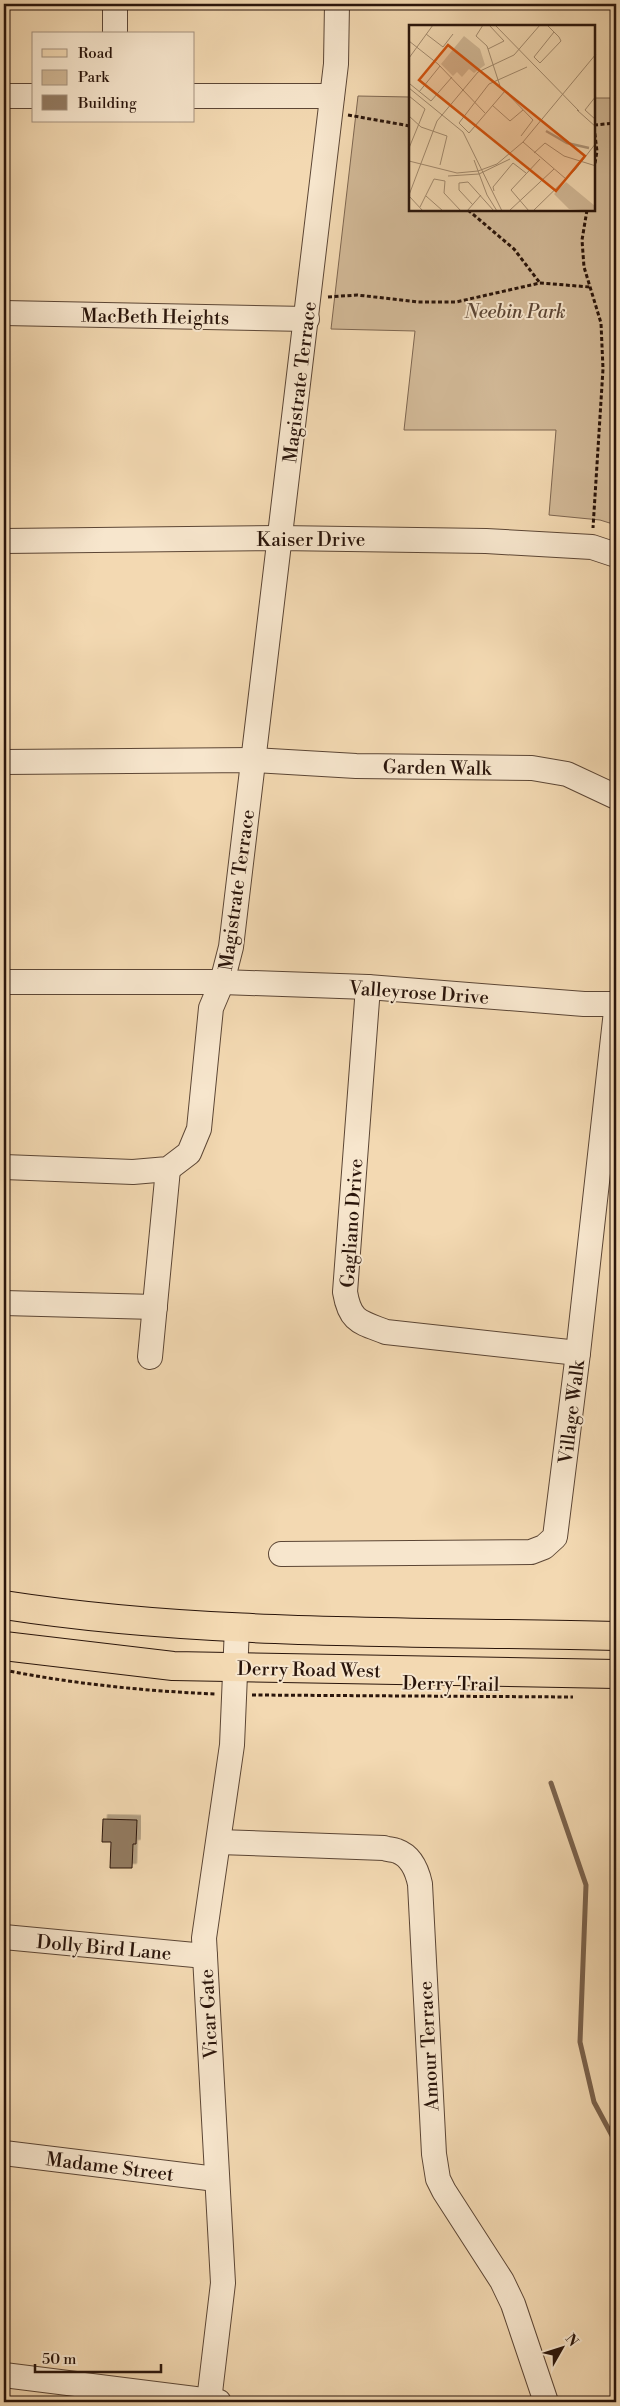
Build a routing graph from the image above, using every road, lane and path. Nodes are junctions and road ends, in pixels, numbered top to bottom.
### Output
1 (114, 4) edge
2 (337, 4) edge
3 (115, 32) edge
4 (4, 96) edge
5 (32, 96) edge
6 (195, 96) edge
7 (331, 104) junction
8 (616, 123) edge
9 (409, 126) edge
10 (595, 126) edge
11 (595, 134) edge
12 (595, 163) edge
13 (469, 211) edge
14 (587, 211) edge
15 (540, 283) junction
16 (590, 287) junction
17 (308, 308) junction
18 (4, 313) edge
19 (279, 538) junction
20 (4, 541) edge
21 (592, 547) junction
22 (616, 554) edge
23 (253, 760) junction
24 (4, 762) edge
25 (616, 797) edge
26 (4, 982) edge
27 (222, 982) junction
28 (368, 987) junction
29 (616, 1004) edge
30 (616, 1011) edge
31 (4, 1168) edge
32 (168, 1169) junction
33 (4, 1303) edge
34 (155, 1307) junction
35 (578, 1353) junction
36 (150, 1357) dead end
37 (281, 1554) dead end
38 (4, 1605) edge
39 (237, 1628) junction
40 (616, 1636) edge
41 (4, 1646) edge
42 (235, 1668) junction
43 (4, 1670) edge
44 (616, 1674) edge
45 (211, 1694) dead end
46 (255, 1695) dead end
47 (582, 1697) dead end
48 (219, 1842) junction
49 (4, 1937) edge
50 (205, 1956) junction
51 (4, 2153) edge
52 (216, 2179) junction
53 (4, 2375) edge
54 (214, 2402) edge
55 (546, 2402) edge

1 - 3 street
2 - 7 street, Magistrate Terrace
4 - 5 street
6 - 7 street
7 - 9 path
7 - 17 street, Magistrate Terrace
8 - 10 path
11 - 12 path
13 - 15 path
14 - 16 path
15 - 16 path
15 - 17 path
16 - 21 path
17 - 18 street, MacBeth Heights
17 - 19 street, Magistrate Terrace
19 - 20 street, Kaiser Drive
19 - 21 street, Kaiser Drive
19 - 23 street, Magistrate Terrace
21 - 22 street, Kaiser Drive
23 - 24 street
23 - 25 street, Garden Walk
23 - 27 street, Magistrate Terrace
26 - 27 street, Magistrate Terrace
27 - 28 street, Valleyrose Drive
27 - 32 street
28 - 29 street, Valleyrose Drive
28 - 35 street, Gagliano Drive
30 - 35 street, Village Walk
31 - 32 street
32 - 34 street
33 - 34 street
34 - 36 street
35 - 37 street, Village Walk
38 - 39 main road
39 - 40 main road
39 - 42 street, Vicar Gate
41 - 42 main road, Derry Road West
42 - 44 main road, Derry Road West
42 - 48 street, Vicar Gate
43 - 45 path
46 - 47 path, Derry Trail
48 - 50 street, Vicar Gate
48 - 55 street, Amour Terrace
49 - 50 street, Dolly Bird Lane
50 - 52 street, Vicar Gate
51 - 52 street, Madame Street
52 - 54 street, Vicar Gate
53 - 54 street

